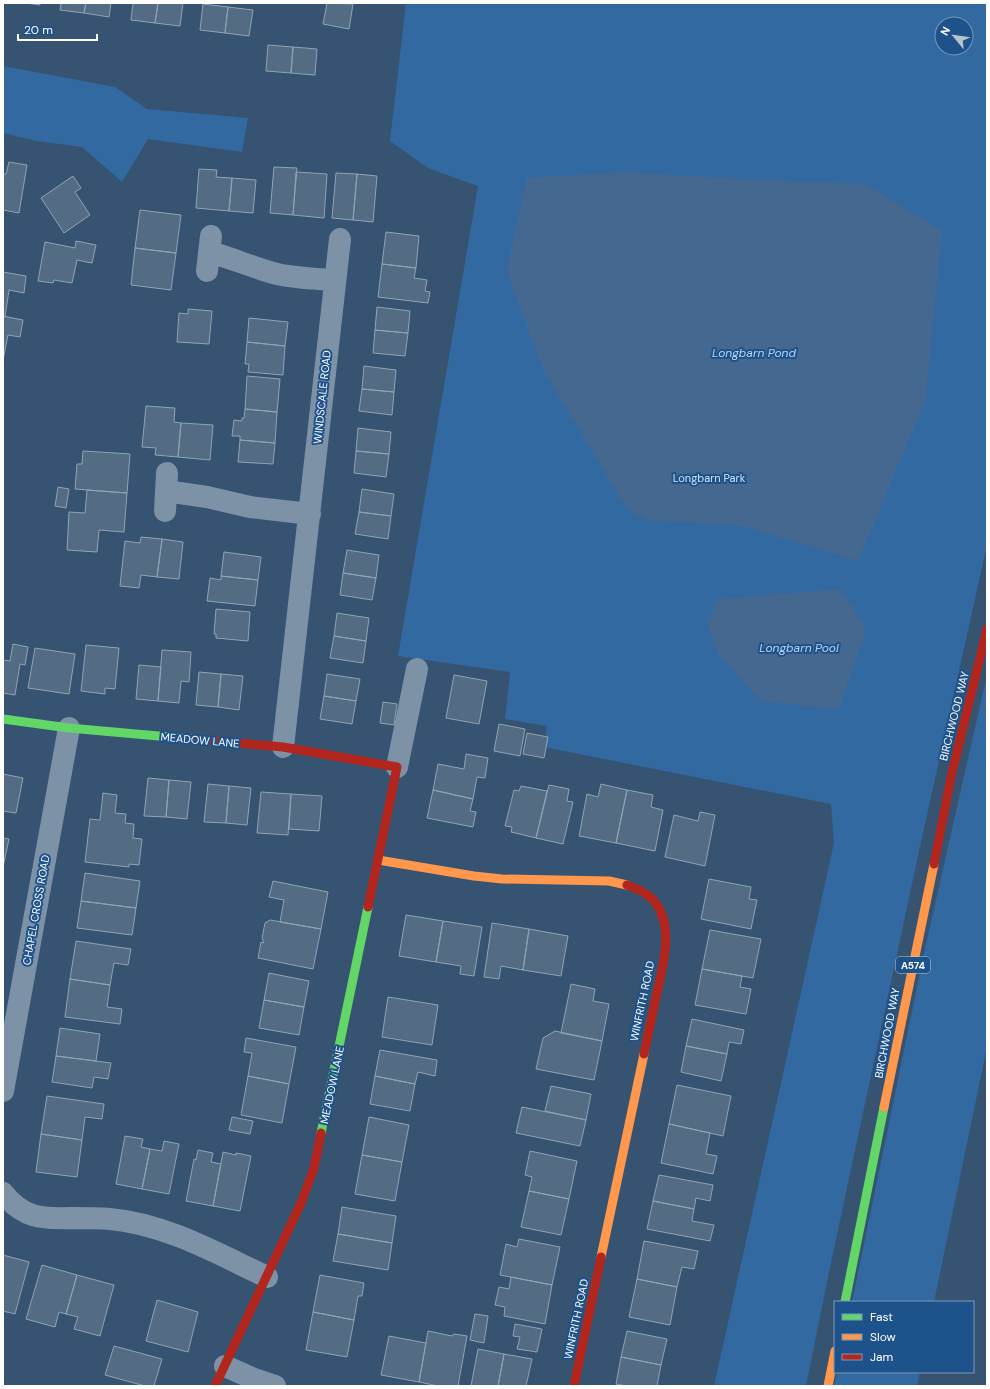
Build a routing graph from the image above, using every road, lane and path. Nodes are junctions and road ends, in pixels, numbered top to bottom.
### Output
1 (340, 239) dead end
2 (209, 253) dead end
3 (335, 280) junction
4 (166, 492) dead end
5 (310, 514) junction
6 (987, 629) edge
7 (417, 669) dead end
8 (3, 719) edge
9 (69, 728) junction
10 (283, 747) junction
11 (397, 767) junction
12 (378, 860) junction
13 (3, 1091) edge
14 (3, 1193) edge
15 (267, 1277) junction
16 (845, 1301) edge
17 (834, 1356) edge
18 (225, 1366) junction
19 (215, 1386) edge
20 (275, 1386) edge
21 (574, 1386) edge
22 (828, 1386) edge

1 - 3 street, WINDSCALE ROAD
2 - 3 street
3 - 5 street, WINDSCALE ROAD
4 - 5 street
5 - 10 street, WINDSCALE ROAD
6 - 16 street, BIRCHWOOD WAY / A574
7 - 11 street, MEADOW LANE
8 - 9 street, MEADOW LANE
9 - 10 street, MEADOW LANE
9 - 13 street, CHAPEL CROSS ROAD
10 - 11 street, MEADOW LANE
11 - 12 street, MEADOW LANE
12 - 15 street, MEADOW LANE
12 - 21 street, WINFRITH ROAD
14 - 15 street
15 - 18 street, MEADOW LANE
17 - 22 street
18 - 19 street, MEADOW LANE
18 - 20 street

